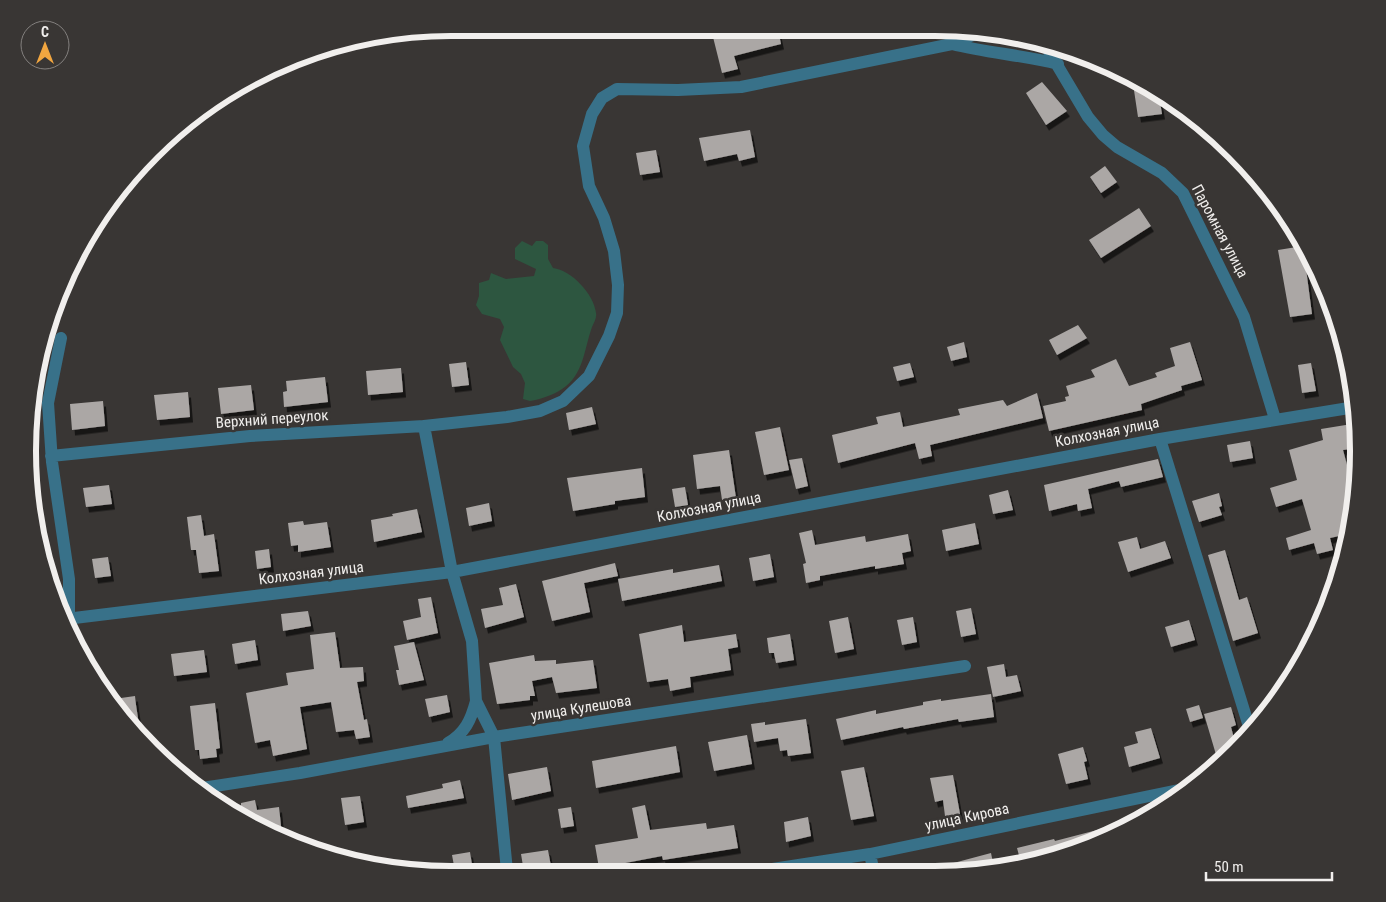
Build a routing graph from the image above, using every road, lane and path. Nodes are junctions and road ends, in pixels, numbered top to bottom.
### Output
1 (967, 38) edge
2 (952, 44) junction
3 (1050, 52) edge
4 (1058, 64) junction
5 (60, 338) dead end
6 (1347, 408) edge
7 (1275, 419) junction
8 (424, 426) junction
9 (1160, 439) junction
10 (51, 456) junction
11 (452, 572) junction
12 (68, 610) edge
13 (71, 618) edge
14 (965, 666) dead end
15 (476, 701) junction
16 (1248, 723) edge
17 (494, 737) junction
18 (444, 746) junction
19 (209, 787) edge
20 (1171, 792) edge
21 (870, 854) junction
22 (506, 866) edge
23 (792, 866) edge
24 (873, 866) edge

1 - 2 street
2 - 4 street
2 - 8 street, Верхний переулок
3 - 4 street, Паромная улица
4 - 7 street, Паромная улица
5 - 10 street
6 - 7 street, Колхозная улица
7 - 9 street, Колхозная улица
8 - 10 street, Верхний переулок
8 - 11 street
9 - 11 street, Колхозная улица
9 - 16 street
10 - 12 street
11 - 13 street, Колхозная улица
11 - 15 street
14 - 17 street, улица Кулешова
15 - 17 street
15 - 18 street
17 - 18 street, улица Кулешова
17 - 22 street
18 - 19 street, улица Кулешова
20 - 21 street, улица Кирова
21 - 23 street, улица Кирова
21 - 24 street

